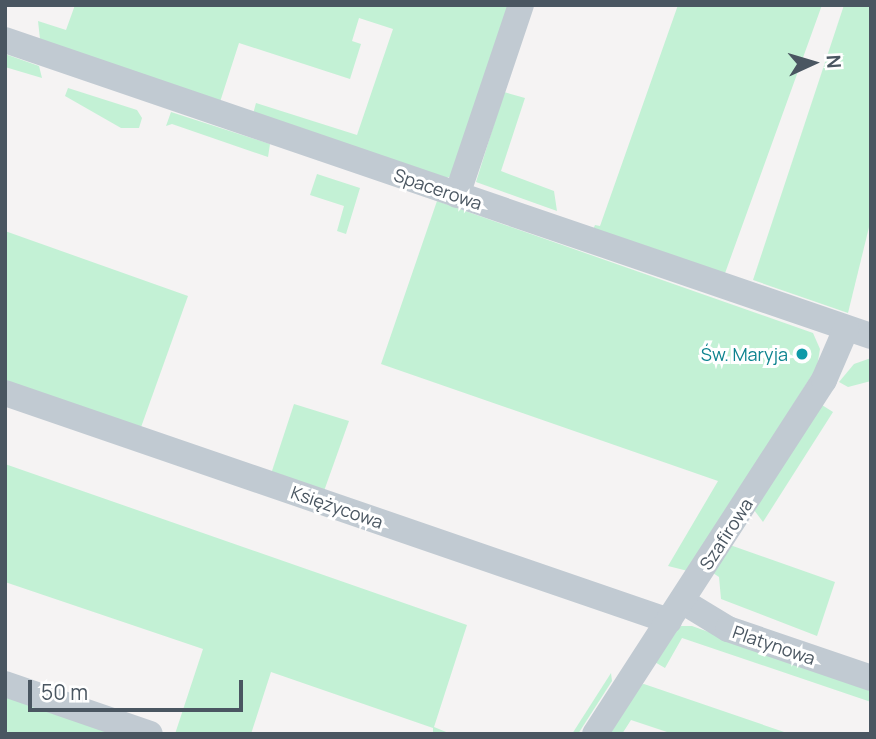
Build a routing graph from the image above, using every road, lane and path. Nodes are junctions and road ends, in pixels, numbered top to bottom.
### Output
1 (521, 5) edge
2 (5, 40) edge
3 (457, 195) junction
4 (859, 332) edge
5 (5, 393) edge
6 (675, 611) junction
7 (871, 678) edge
8 (5, 684) edge
9 (150, 734) edge
10 (595, 734) edge

1 - 3 street
2 - 3 street, Spacerowa
3 - 4 street, Spacerowa
4 - 6 street, Szafirowa
5 - 6 street, Księżycowa
6 - 7 street, Platynowa
6 - 10 street, Szafirowa
8 - 9 street

